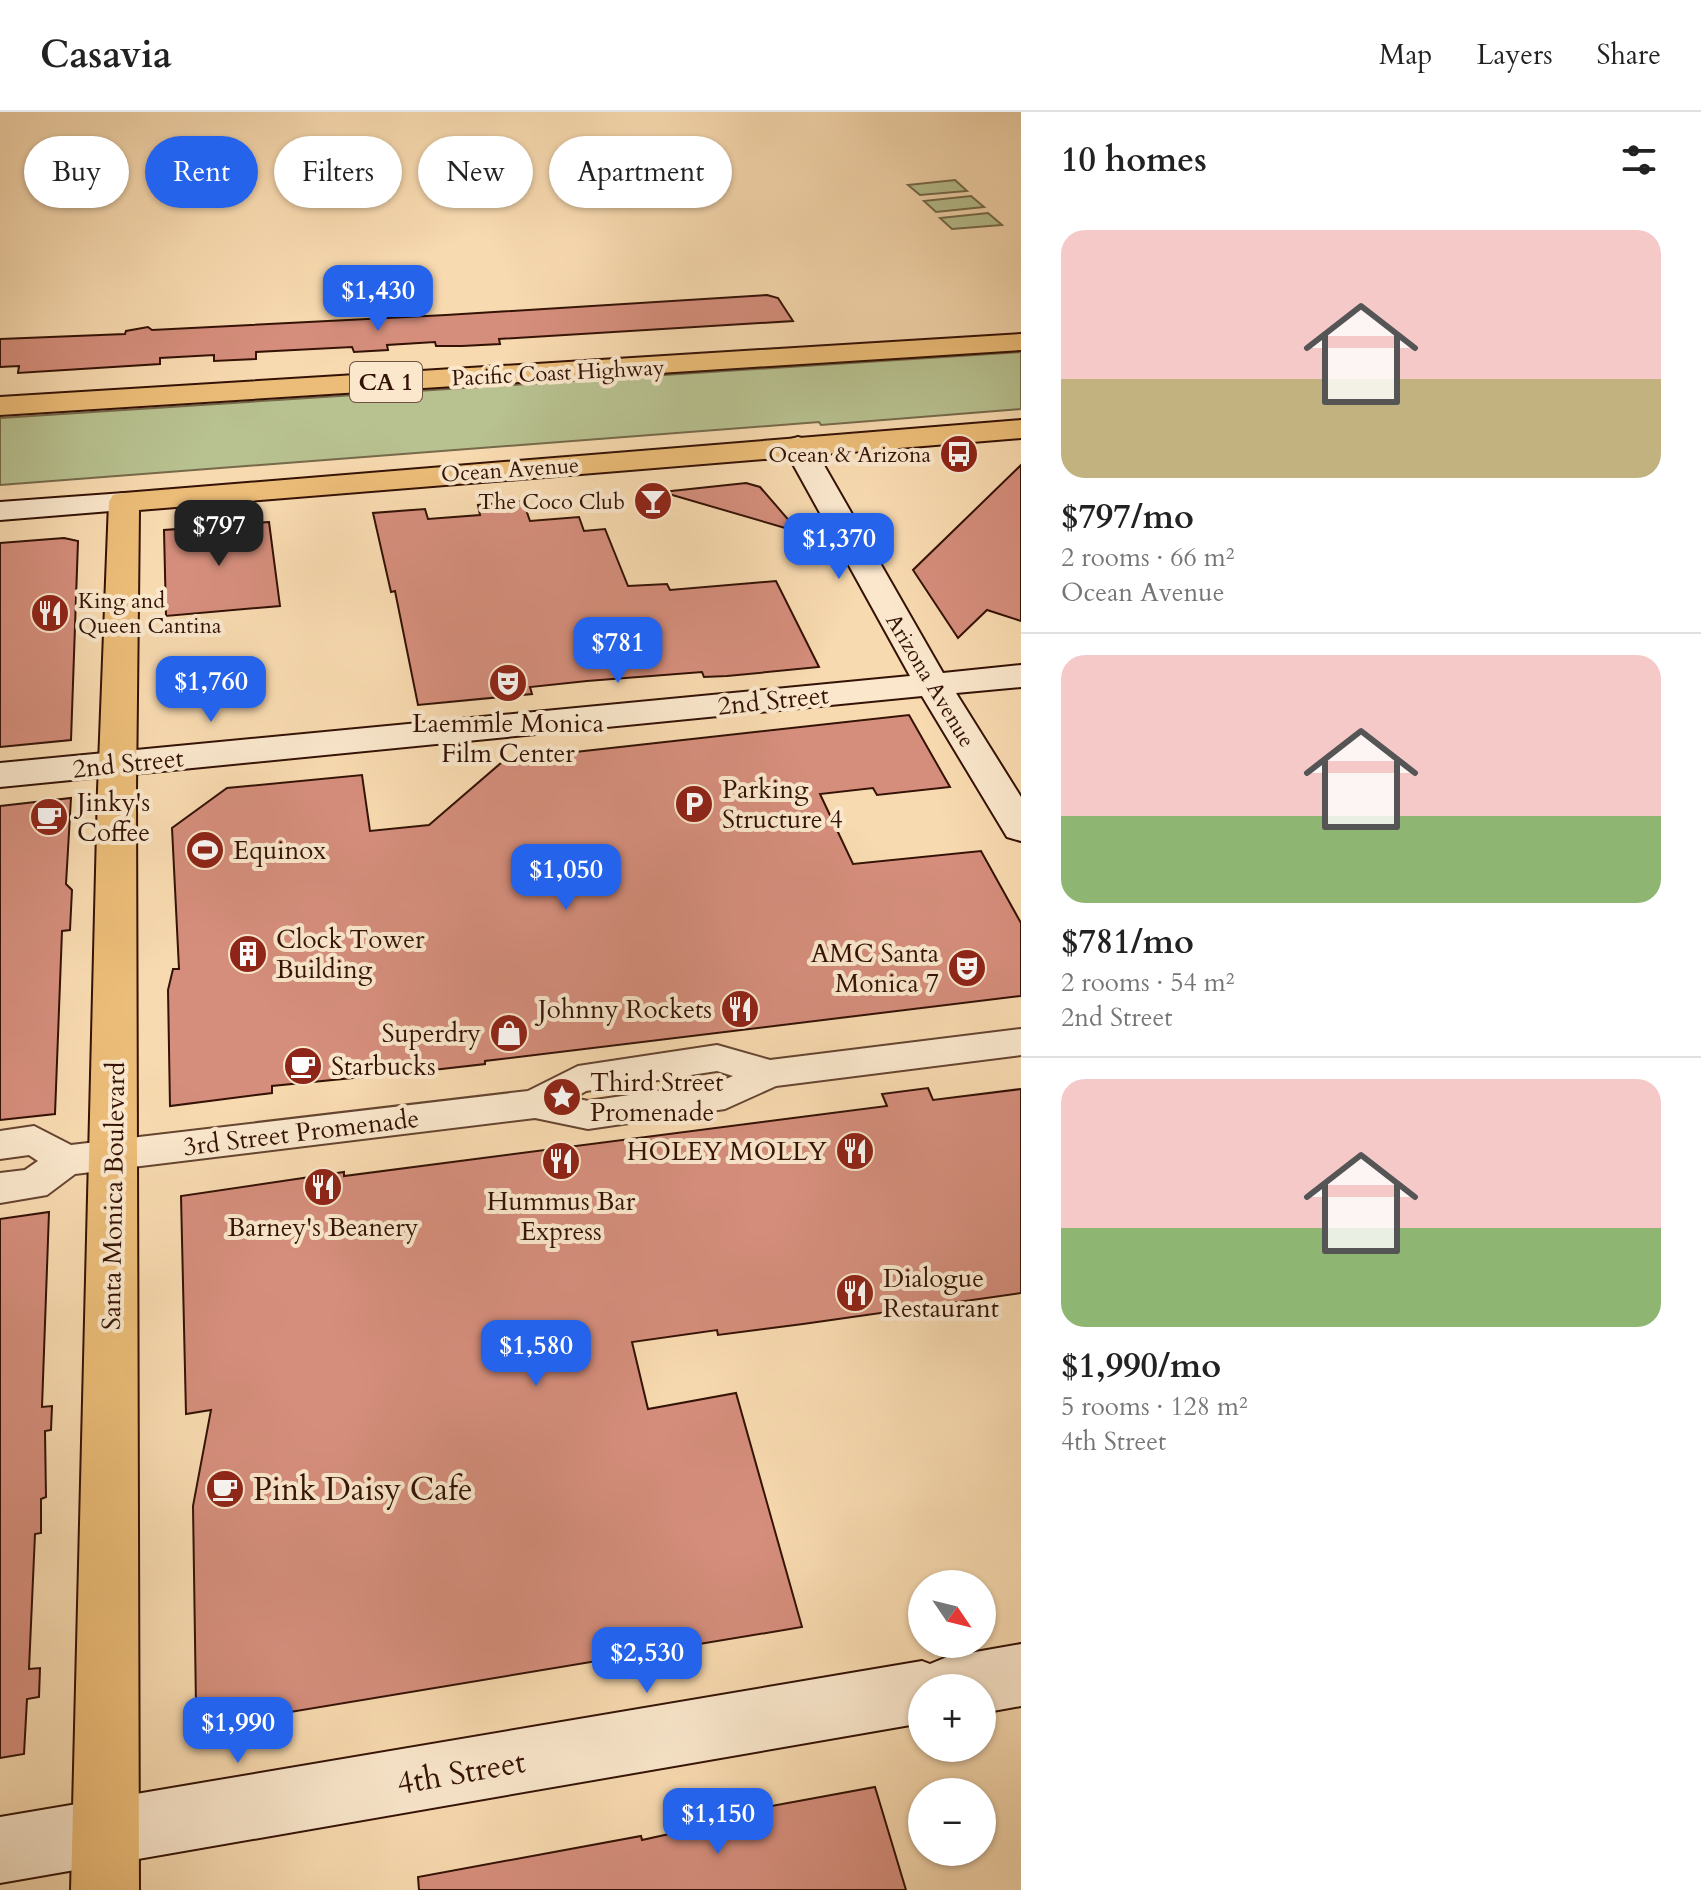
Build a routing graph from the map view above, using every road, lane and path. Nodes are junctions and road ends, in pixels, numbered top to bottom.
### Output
1 (1021, 327) edge
2 (1021, 342) edge
3 (0, 388) edge
4 (0, 406) edge
5 (1021, 429) edge
6 (798, 446) junction
7 (124, 502) junction
8 (0, 511) edge
9 (1021, 676) edge
10 (933, 684) junction
11 (118, 764) junction
12 (0, 775) edge
13 (1021, 828) edge
14 (1021, 1042) edge
15 (0, 1145) edge
16 (113, 1154) junction
17 (66, 1160) junction
18 (0, 1188) edge
19 (1021, 1675) edge
20 (996, 1679) edge
21 (908, 1695) edge
22 (0, 1850) edge
23 (105, 1862) edge

1 - 3 main road, Pacific Coast Highway / CA 1
2 - 4 main road, Pacific Coast Highway / CA 1
5 - 6 main road, Ocean Avenue
6 - 7 main road, Ocean Avenue
6 - 10 street, Arizona Avenue
7 - 8 street, Ocean Avenue
7 - 11 main road, Santa Monica Boulevard
9 - 10 street, 2nd Street
10 - 11 street, 2nd Street
10 - 13 street, Arizona Avenue
11 - 12 street, 2nd Street
11 - 16 main road, Santa Monica Boulevard
14 - 16 street, 3rd Street Promenade
15 - 17 street
16 - 17 street, 3rd Street Promenade
16 - 23 main road, Santa Monica Boulevard
17 - 18 street, 3rd Street Promenade
19 - 20 street
21 - 23 street, 4th Street
22 - 23 street, 4th Street

